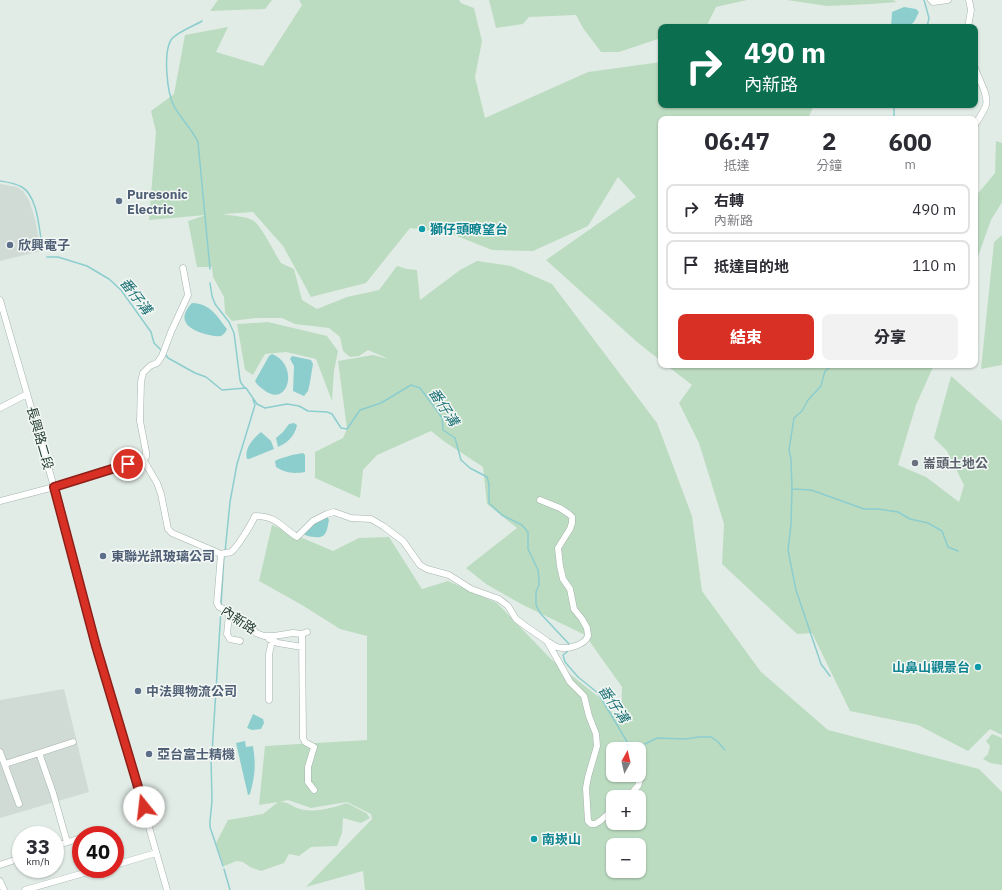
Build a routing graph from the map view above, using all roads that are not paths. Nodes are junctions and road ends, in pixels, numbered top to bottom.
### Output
1 (931, 0) edge
2 (948, 0) edge
3 (969, 0) edge
4 (969, 24) edge
5 (978, 76) edge
6 (978, 119) edge
7 (183, 268) dead end
8 (0, 300) edge
9 (27, 394) junction
10 (0, 408) edge
11 (143, 459) junction
12 (54, 487) junction
13 (540, 500) dead end
14 (0, 501) edge
15 (221, 554) junction
16 (229, 615) junction
17 (269, 638) junction
18 (240, 640) dead end
19 (547, 641) junction
20 (302, 647) junction
21 (268, 700) dead end
22 (73, 742) dead end
23 (0, 752) edge
24 (39, 753) junction
25 (5, 764) junction
26 (314, 790) dead end
27 (20, 804) dead end
28 (606, 815) edge
29 (72, 841) edge
30 (67, 842) junction
31 (64, 843) edge
32 (156, 853) junction
33 (12, 861) edge
34 (124, 862) edge
35 (0, 865) edge
36 (72, 876) edge
37 (0, 881) edge
38 (4, 890) edge
39 (25, 890) edge
40 (167, 890) edge

1 - 2 street
3 - 4 street
5 - 6 street
7 - 11 street
8 - 9 street, 長興路二段
9 - 10 street
9 - 12 street, 長興路二段
11 - 12 street
11 - 15 street
12 - 14 street
12 - 32 street, 長興路二段
13 - 19 street
15 - 16 street, 內新路
15 - 19 street
16 - 17 street, 內新路
16 - 18 street
17 - 20 street
17 - 20 street, 內新路
17 - 21 street
19 - 28 street
20 - 26 street
22 - 24 street
23 - 25 street
24 - 25 street
24 - 30 street
25 - 27 street
29 - 30 street
30 - 31 street
32 - 34 street
32 - 40 street, 長興路二段
33 - 35 street
36 - 39 street
37 - 38 street

